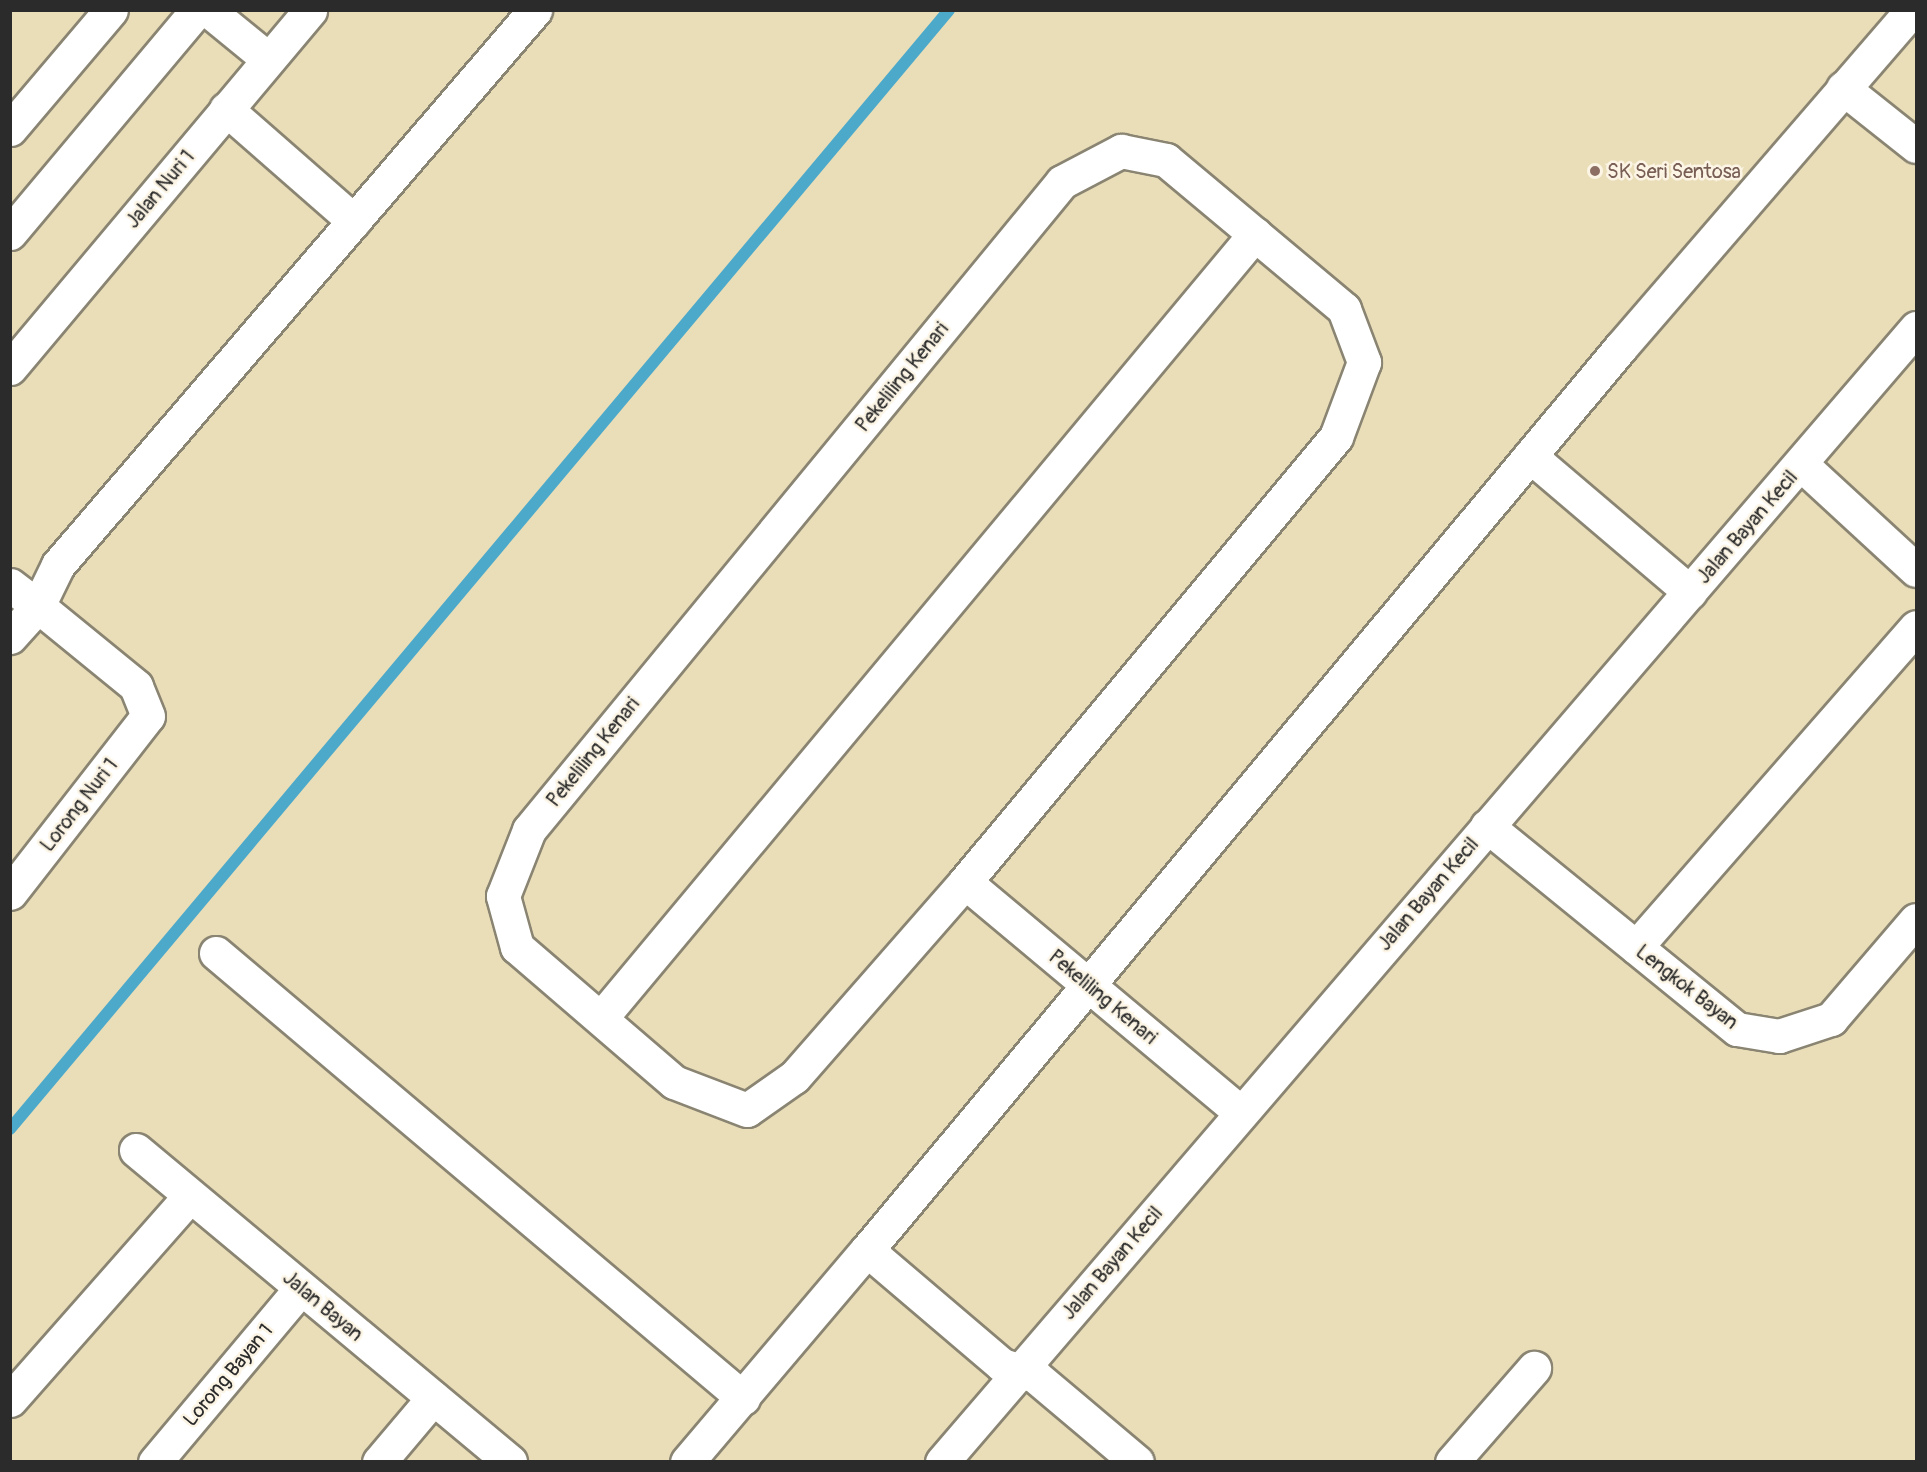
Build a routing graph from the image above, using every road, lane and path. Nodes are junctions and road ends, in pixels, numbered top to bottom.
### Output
1 (111, 10) edge
2 (197, 10) edge
3 (208, 10) edge
4 (310, 10) edge
5 (535, 10) edge
6 (1912, 10) edge
7 (268, 59) junction
8 (1843, 88) junction
9 (226, 109) junction
10 (10, 129) edge
11 (1917, 146) edge
12 (354, 221) junction
13 (10, 233) edge
14 (1255, 234) junction
15 (1917, 328) edge
16 (10, 368) edge
17 (1530, 456) junction
18 (1801, 464) junction
19 (1917, 570) edge
20 (10, 585) edge
21 (1690, 592) junction
22 (38, 606) junction
23 (1917, 627) edge
24 (10, 637) edge
25 (1487, 826) junction
26 (965, 882) junction
27 (10, 893) edge
28 (1917, 920) edge
29 (1636, 947) junction
30 (216, 953) dead end
31 (1089, 985) junction
32 (601, 1018) junction
33 (1241, 1113) junction
34 (136, 1150) dead end
35 (190, 1196) junction
36 (867, 1250) junction
37 (301, 1288) junction
38 (1534, 1368) dead end
39 (1019, 1371) junction
40 (433, 1398) junction
41 (743, 1398) junction
42 (10, 1400) edge
43 (155, 1461) edge
44 (379, 1461) edge
45 (510, 1461) edge
46 (687, 1461) edge
47 (942, 1461) edge
48 (1137, 1461) edge
49 (1452, 1461) edge

1 - 10 street
2 - 13 street
3 - 7 street
4 - 7 street, Jalan Nuri 1
5 - 12 street
6 - 8 street
7 - 9 street, Jalan Nuri 1
8 - 11 street
8 - 17 street
9 - 12 street
9 - 16 street, Jalan Nuri 1
12 - 22 street
14 - 26 street, Pekeliling Kenari
14 - 32 street
14 - 32 street, Pekeliling Kenari
15 - 18 street, Jalan Bayan Kecil
17 - 21 street
17 - 31 street
18 - 19 street
18 - 21 street, Jalan Bayan Kecil
20 - 22 street
21 - 25 street, Jalan Bayan Kecil
22 - 24 street
22 - 27 street, Lorong Nuri 1
23 - 29 street
25 - 29 street, Lengkok Bayan
25 - 33 street, Jalan Bayan Kecil
26 - 31 street, Pekeliling Kenari
26 - 32 street, Pekeliling Kenari
28 - 29 street, Lengkok Bayan
30 - 41 street
31 - 33 street, Pekeliling Kenari
31 - 36 street
33 - 39 street, Jalan Bayan Kecil
34 - 35 street, Jalan Bayan
35 - 37 street, Jalan Bayan
35 - 42 street
36 - 39 street
36 - 41 street
37 - 40 street, Jalan Bayan
37 - 43 street, Lorong Bayan 1
38 - 49 street
39 - 47 street, Jalan Bayan Kecil
39 - 48 street
40 - 44 street
40 - 45 street, Jalan Bayan
41 - 46 street

